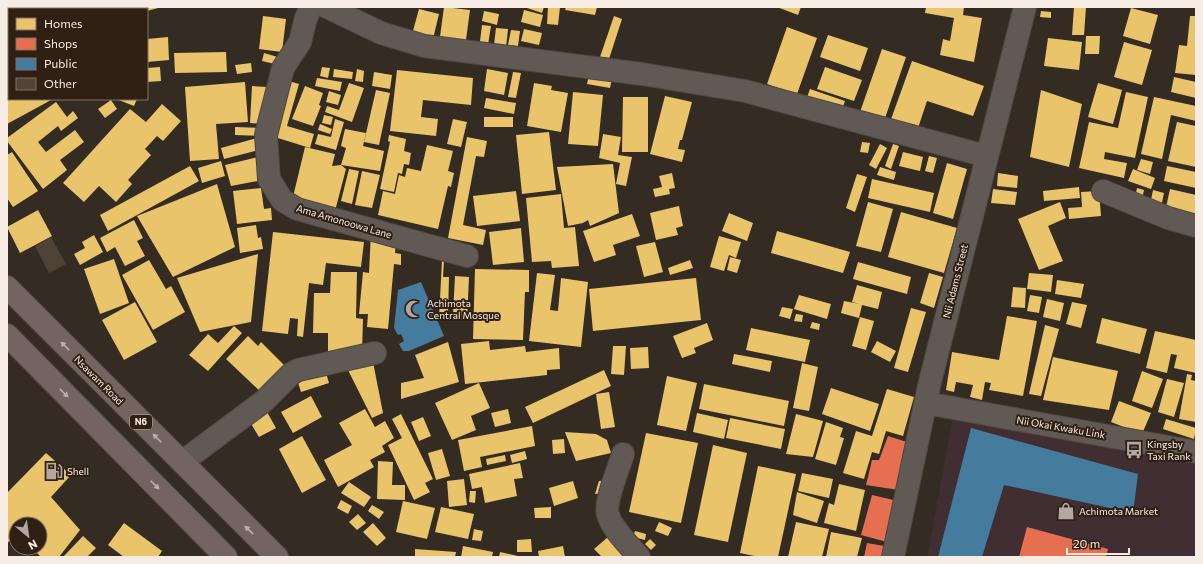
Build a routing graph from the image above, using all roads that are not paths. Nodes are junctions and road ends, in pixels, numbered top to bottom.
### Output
1 (311, 7) edge
2 (327, 7) edge
3 (1025, 7) edge
4 (986, 156) junction
5 (1103, 191) dead end
6 (1196, 226) edge
7 (467, 256) dead end
8 (7, 287) edge
9 (7, 335) edge
10 (375, 353) dead end
11 (926, 403) junction
12 (1196, 452) edge
13 (623, 454) dead end
14 (182, 462) junction
15 (226, 557) edge
16 (277, 557) edge
17 (640, 557) edge
18 (894, 557) edge

1 - 7 street, Ama Amonoowa Lane
2 - 4 street
3 - 4 street, Nii Adams Street
4 - 11 street, Nii Adams Street
5 - 6 street
14 -> 8 highway, Nsawam Road / N6
9 -> 15 highway
10 - 14 street
11 - 12 street, Nii Okai Kwaku Link
11 - 18 street, Nii Adams Street
13 - 17 street
16 -> 14 highway, Nsawam Road / N6

